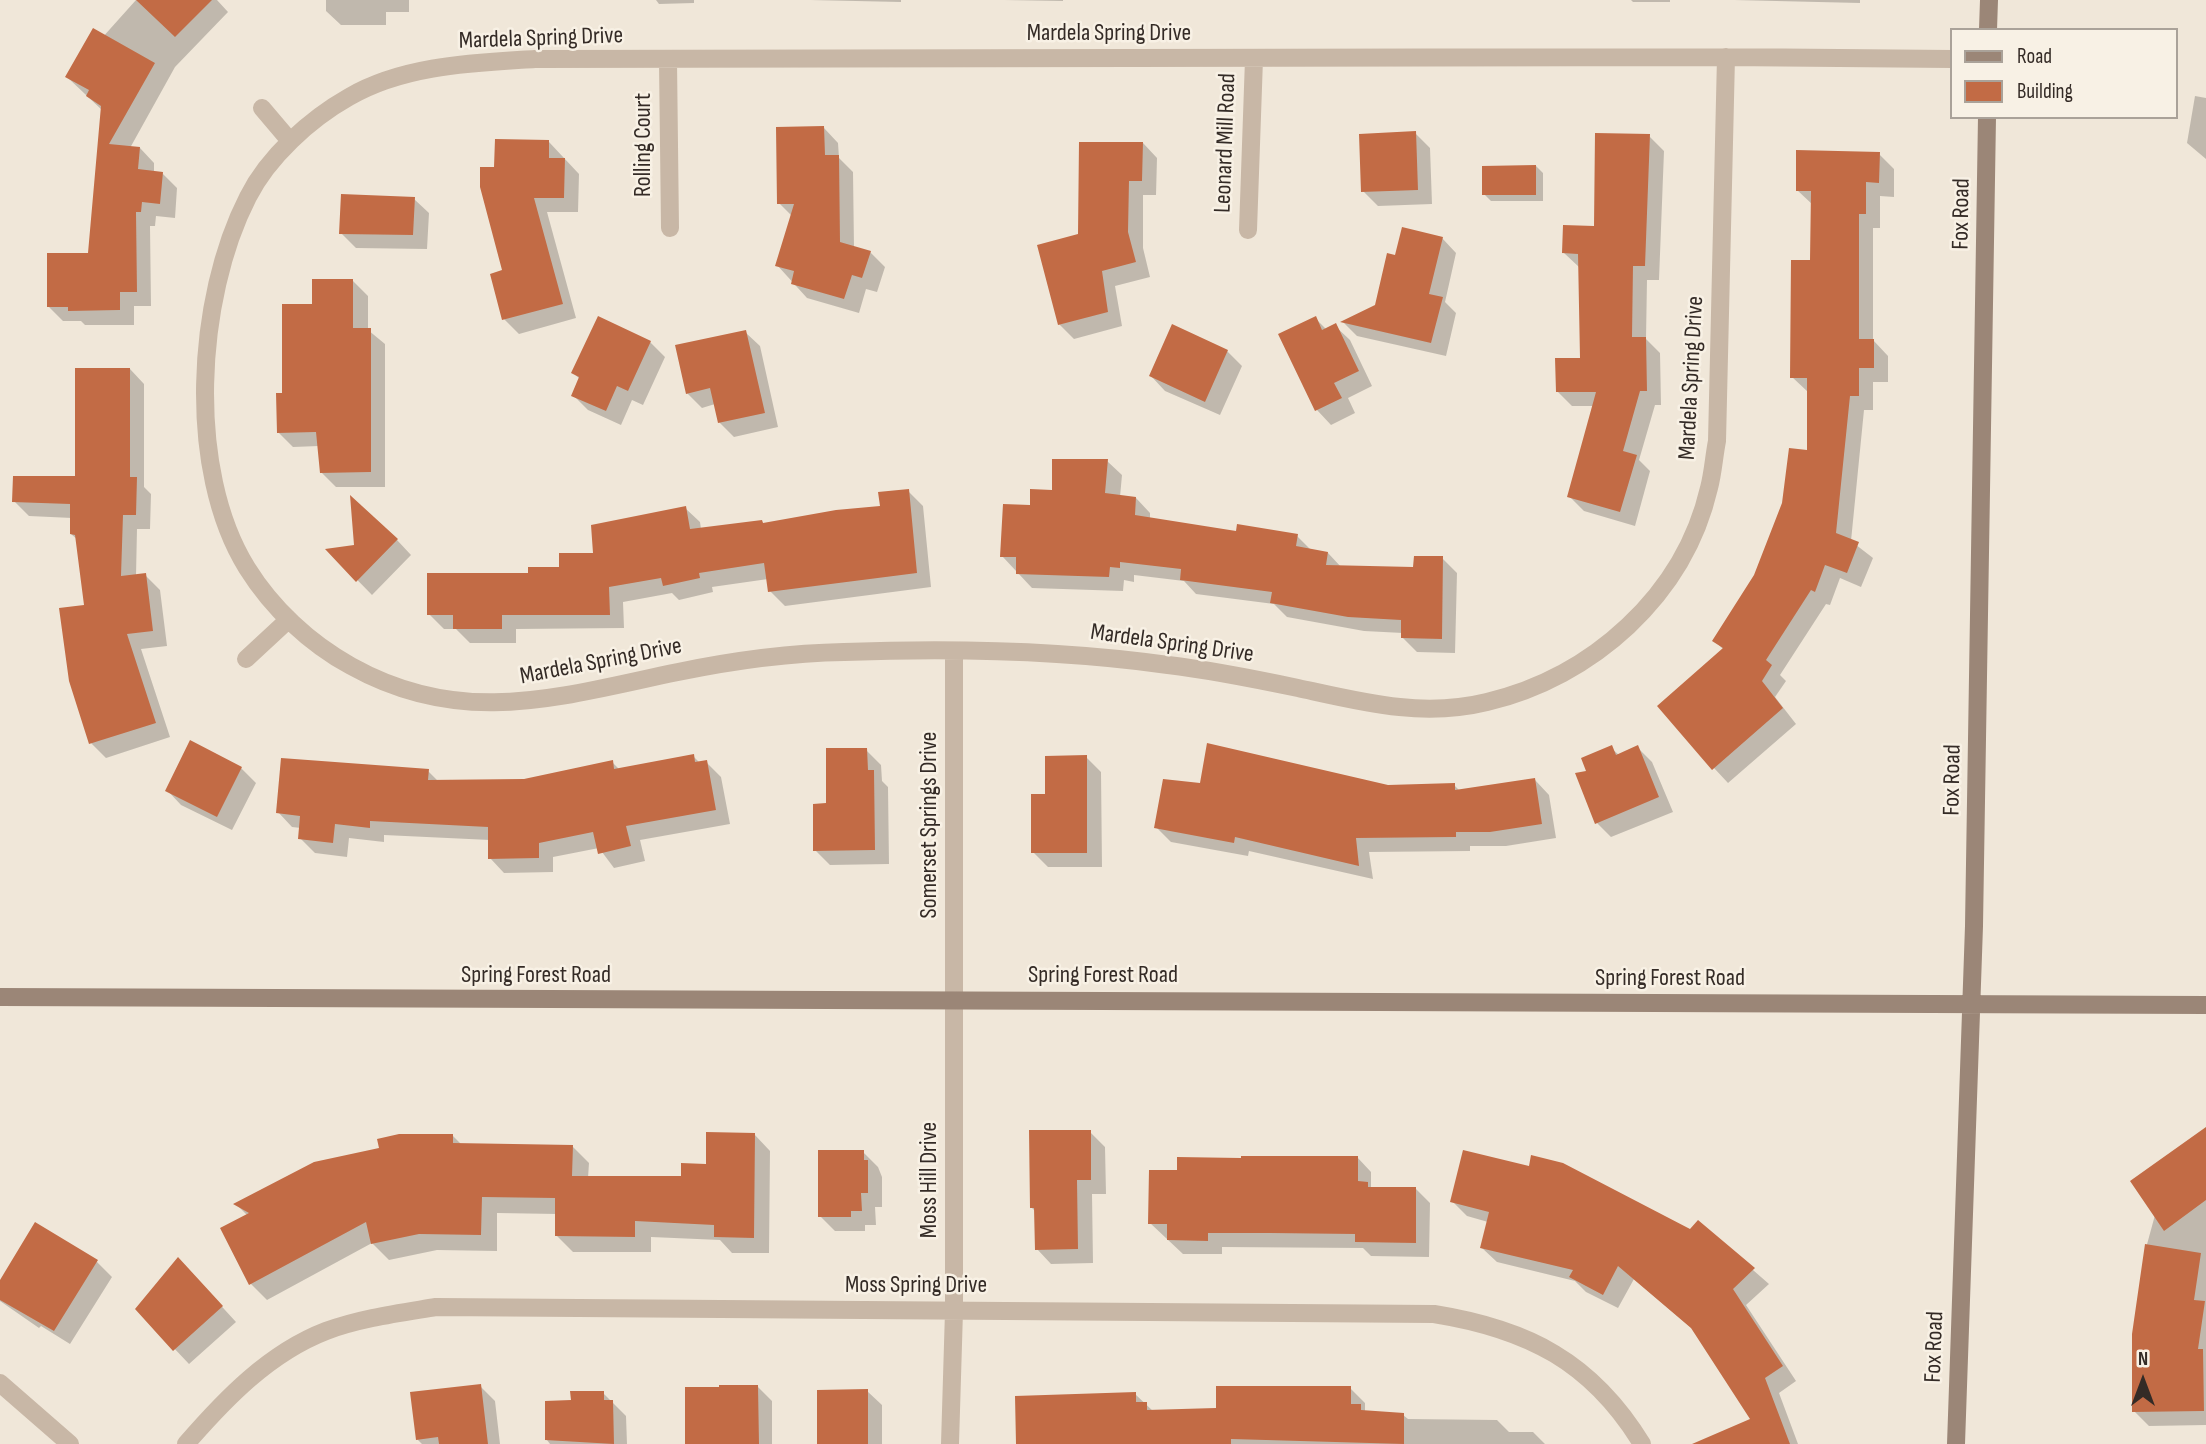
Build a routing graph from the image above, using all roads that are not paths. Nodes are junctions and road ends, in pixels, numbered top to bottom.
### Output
1 (1989, 0) edge
2 (1988, 28) edge
3 (1726, 57) junction
4 (1254, 59) junction
5 (1951, 59) edge
6 (668, 61) junction
7 (262, 108) dead end
8 (1987, 119) edge
9 (290, 141) junction
10 (670, 228) dead end
11 (1248, 230) dead end
12 (287, 621) junction
13 (954, 650) junction
14 (246, 659) dead end
15 (0, 997) edge
16 (955, 1000) junction
17 (1971, 1005) junction
18 (2206, 1005) edge
19 (954, 1311) junction
20 (0, 1383) edge
21 (70, 1444) edge
22 (186, 1444) edge
23 (950, 1444) edge
24 (1642, 1444) edge
25 (1956, 1444) edge

1 - 2 main road
3 - 4 street, Mardela Spring Drive
3 - 5 street, Mardela Spring Drive
3 - 13 street, Mardela Spring Drive
4 - 6 street, Mardela Spring Drive
4 - 11 street, Leonard Mill Road
6 - 9 street, Mardela Spring Drive
6 - 10 street, Rolling Court
7 - 9 street
8 - 17 main road, Fox Road
9 - 12 street, Mardela Spring Drive
12 - 13 street, Mardela Spring Drive
12 - 14 street
13 - 16 street, Somerset Springs Drive
15 - 16 main road, Spring Forest Road
16 - 17 main road, Spring Forest Road
16 - 19 street, Moss Hill Drive
17 - 18 main road, Spring Forest Road
17 - 25 main road, Fox Road
19 - 22 street, Moss Spring Drive
19 - 23 street, Moss Hill Drive
19 - 24 street, Moss Spring Drive
20 - 21 street

